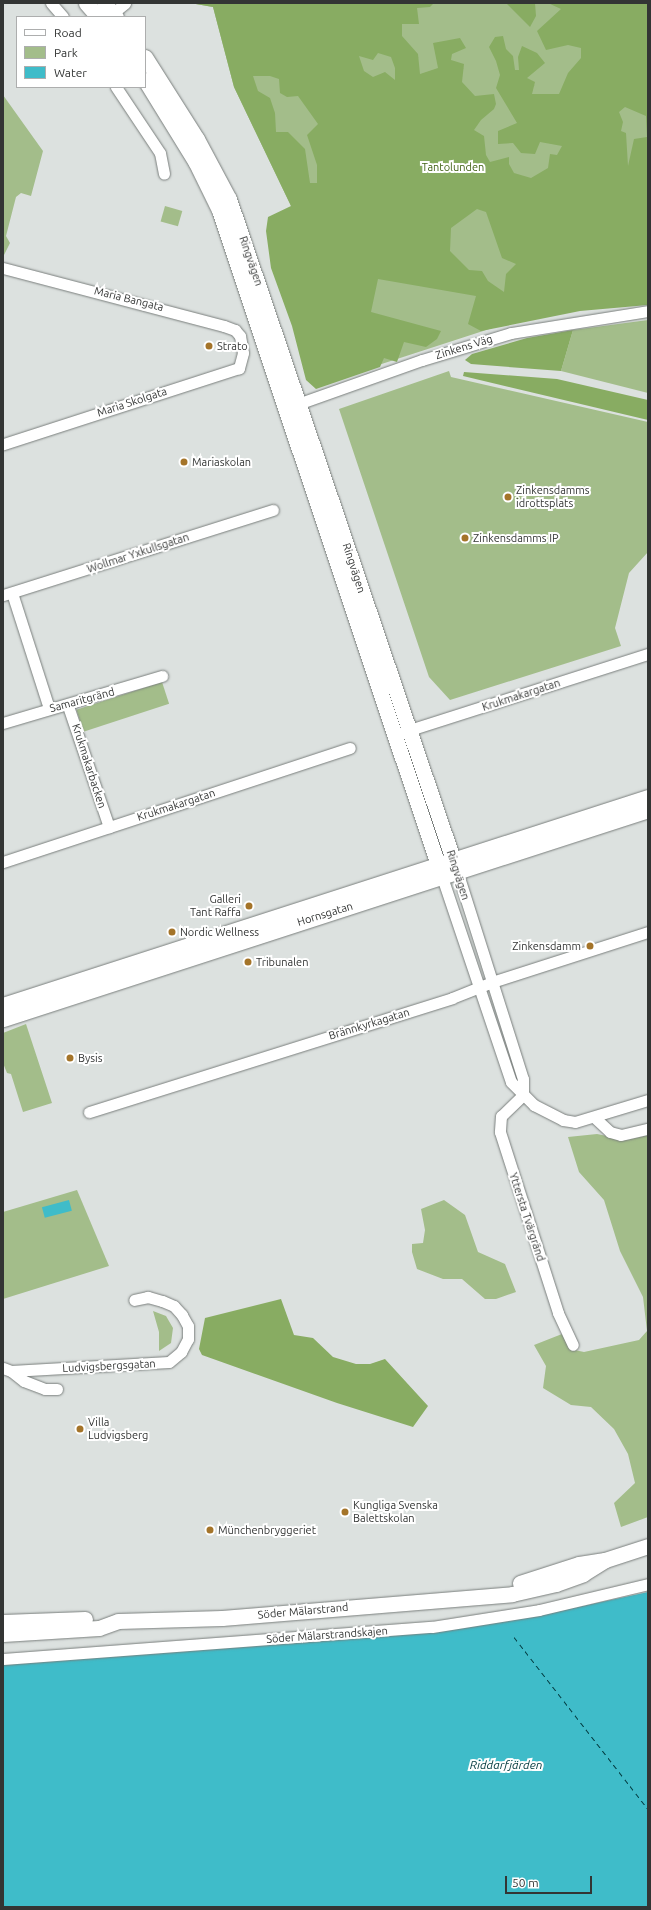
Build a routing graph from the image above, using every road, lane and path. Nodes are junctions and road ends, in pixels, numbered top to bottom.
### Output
1 (51, 3) edge
2 (86, 3) edge
3 (124, 3) edge
4 (107, 13) edge
5 (62, 16) edge
6 (146, 59) edge
7 (146, 82) edge
8 (117, 88) edge
9 (164, 174) dead end
10 (241, 249) junction
11 (3, 268) edge
12 (648, 311) edge
13 (243, 346) joint
14 (292, 406) junction
15 (3, 444) edge
16 (273, 510) dead end
17 (7, 594) edge
18 (648, 654) edge
19 (162, 676) dead end
20 (68, 706) junction
21 (49, 708) junction
22 (3, 723) edge
23 (402, 733) junction
24 (350, 748) dead end
25 (648, 797) edge
26 (648, 810) edge
27 (109, 827) junction
28 (3, 862) edge
29 (455, 865) junction
30 (440, 871) junction
31 (648, 932) edge
32 (492, 982) junction
33 (479, 987) junction
34 (3, 1014) edge
35 (523, 1095) junction
36 (648, 1100) edge
37 (89, 1112) dead end
38 (594, 1117) junction
39 (648, 1129) edge
40 (134, 1300) dead end
41 (573, 1345) dead end
42 (7, 1369) edge
43 (57, 1389) dead end
44 (648, 1546) edge
45 (648, 1584) edge
46 (118, 1621) junction
47 (3, 1622) edge
48 (3, 1634) edge
49 (3, 1659) edge

1 - 5 street
2 - 4 main road
3 - 4 street
6 - 10 main road, Ringvägen
7 - 10 main road, Ringvägen
8 - 9 street
10 - 14 main road, Ringvägen
10 - 14 main road, Ringvägen
11 - 13 street, Maria Bangata
12 - 14 street, Zinkens Väg
13 - 15 street, Maria Skolgata
14 - 23 main road, Ringvägen
16 - 17 street, Wollmar Yxkullsgatan
17 - 21 street
18 - 23 street, Krukmakargatan
19 - 20 street, Samaritgränd
20 - 21 street, Samaritgränd
20 - 27 street, Krukmakarbacken
21 - 22 street, Samaritgränd
23 - 29 main road, Ringvägen
23 - 30 main road, Ringvägen
24 - 27 street, Krukmakargatan
25 - 29 main road, Hornsgatan
26 - 29 main road, Hornsgatan
27 - 28 street, Krukmakargatan
29 - 30 main road, Hornsgatan
29 - 32 street, Ringvägen
30 - 33 street, Ringvägen
30 - 34 main road, Hornsgatan
31 - 32 street, Brännkyrkagatan
32 - 33 street, Brännkyrkagatan
32 - 35 street, Ringvägen
33 - 35 street, Ringvägen
33 - 37 street, Brännkyrkagatan
35 - 38 street, Ringvägen
35 - 41 street, Yttersta Tvärgränd
36 - 38 street
38 - 39 street
40 - 42 street, Ludvigsbergsgatan
42 - 43 street, Ludvigsbergsgatan
44 - 46 main road, Söder Mälarstrand
45 - 49 street, Söder Mälarstrandskajen
46 - 47 main road, Söder Mälarstrand
46 - 48 main road, Söder Mälarstrand

